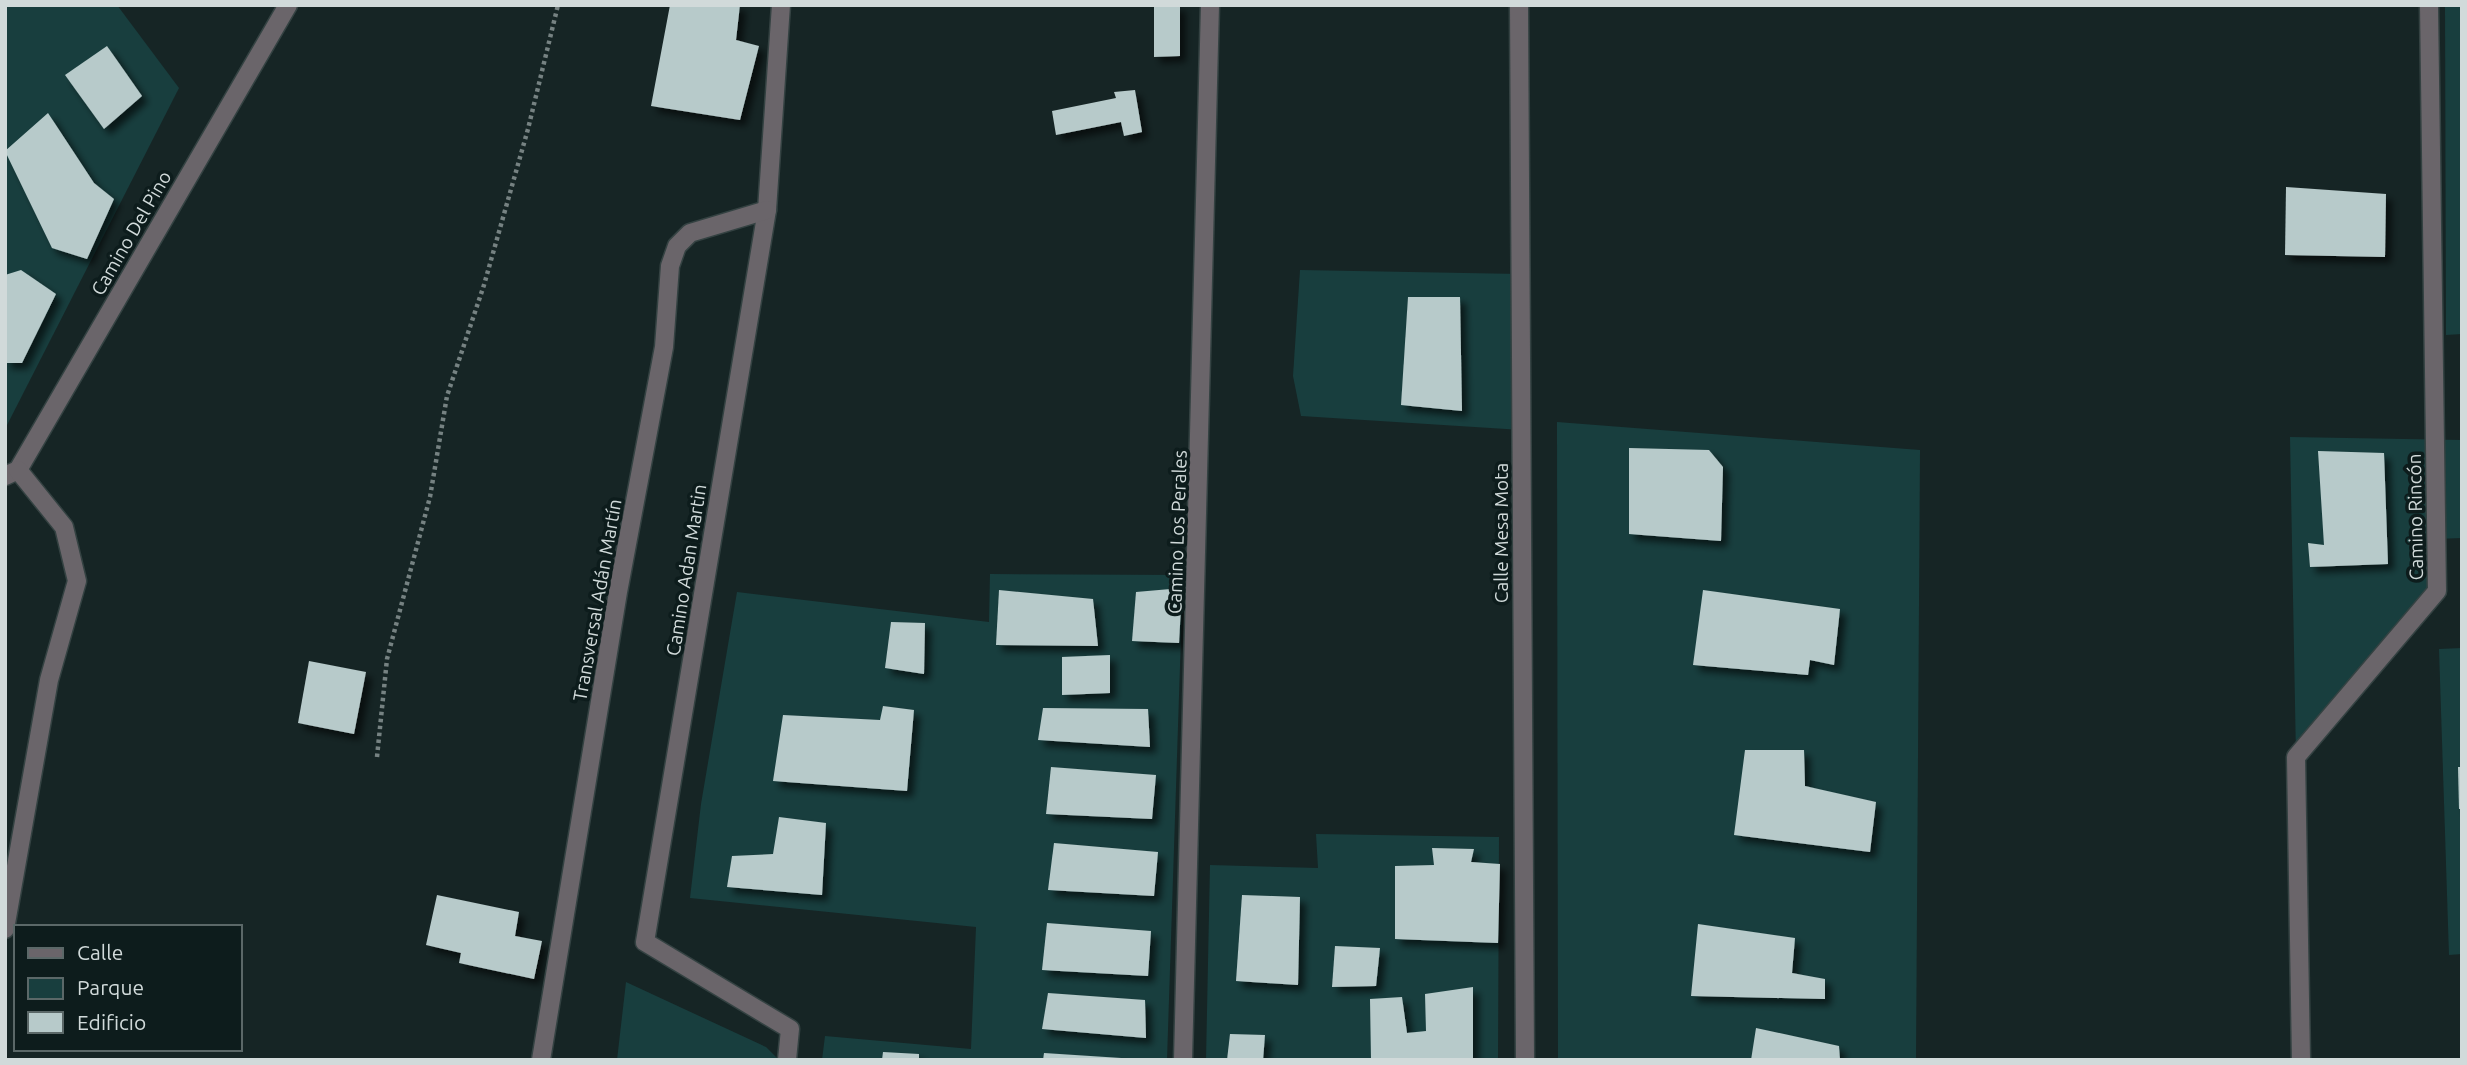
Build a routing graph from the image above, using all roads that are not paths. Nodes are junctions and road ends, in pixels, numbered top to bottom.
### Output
1 (288, 5) edge
2 (781, 5) edge
3 (1210, 5) edge
4 (1520, 5) edge
5 (2429, 5) edge
6 (767, 210) junction
7 (11, 473) edge
8 (5, 929) edge
9 (541, 1060) edge
10 (787, 1060) edge
11 (1183, 1060) edge
12 (1525, 1060) edge
13 (2301, 1060) edge

1 - 7 street, Camino Del Pino
2 - 6 street, Camino Adan Martin
3 - 11 street, Camino Los Perales
4 - 12 street, Calle Mesa Mota
5 - 13 street, Camino Rincón
6 - 9 street, Transversal Adán Martín
6 - 10 street, Camino Adan Martin
7 - 8 street

